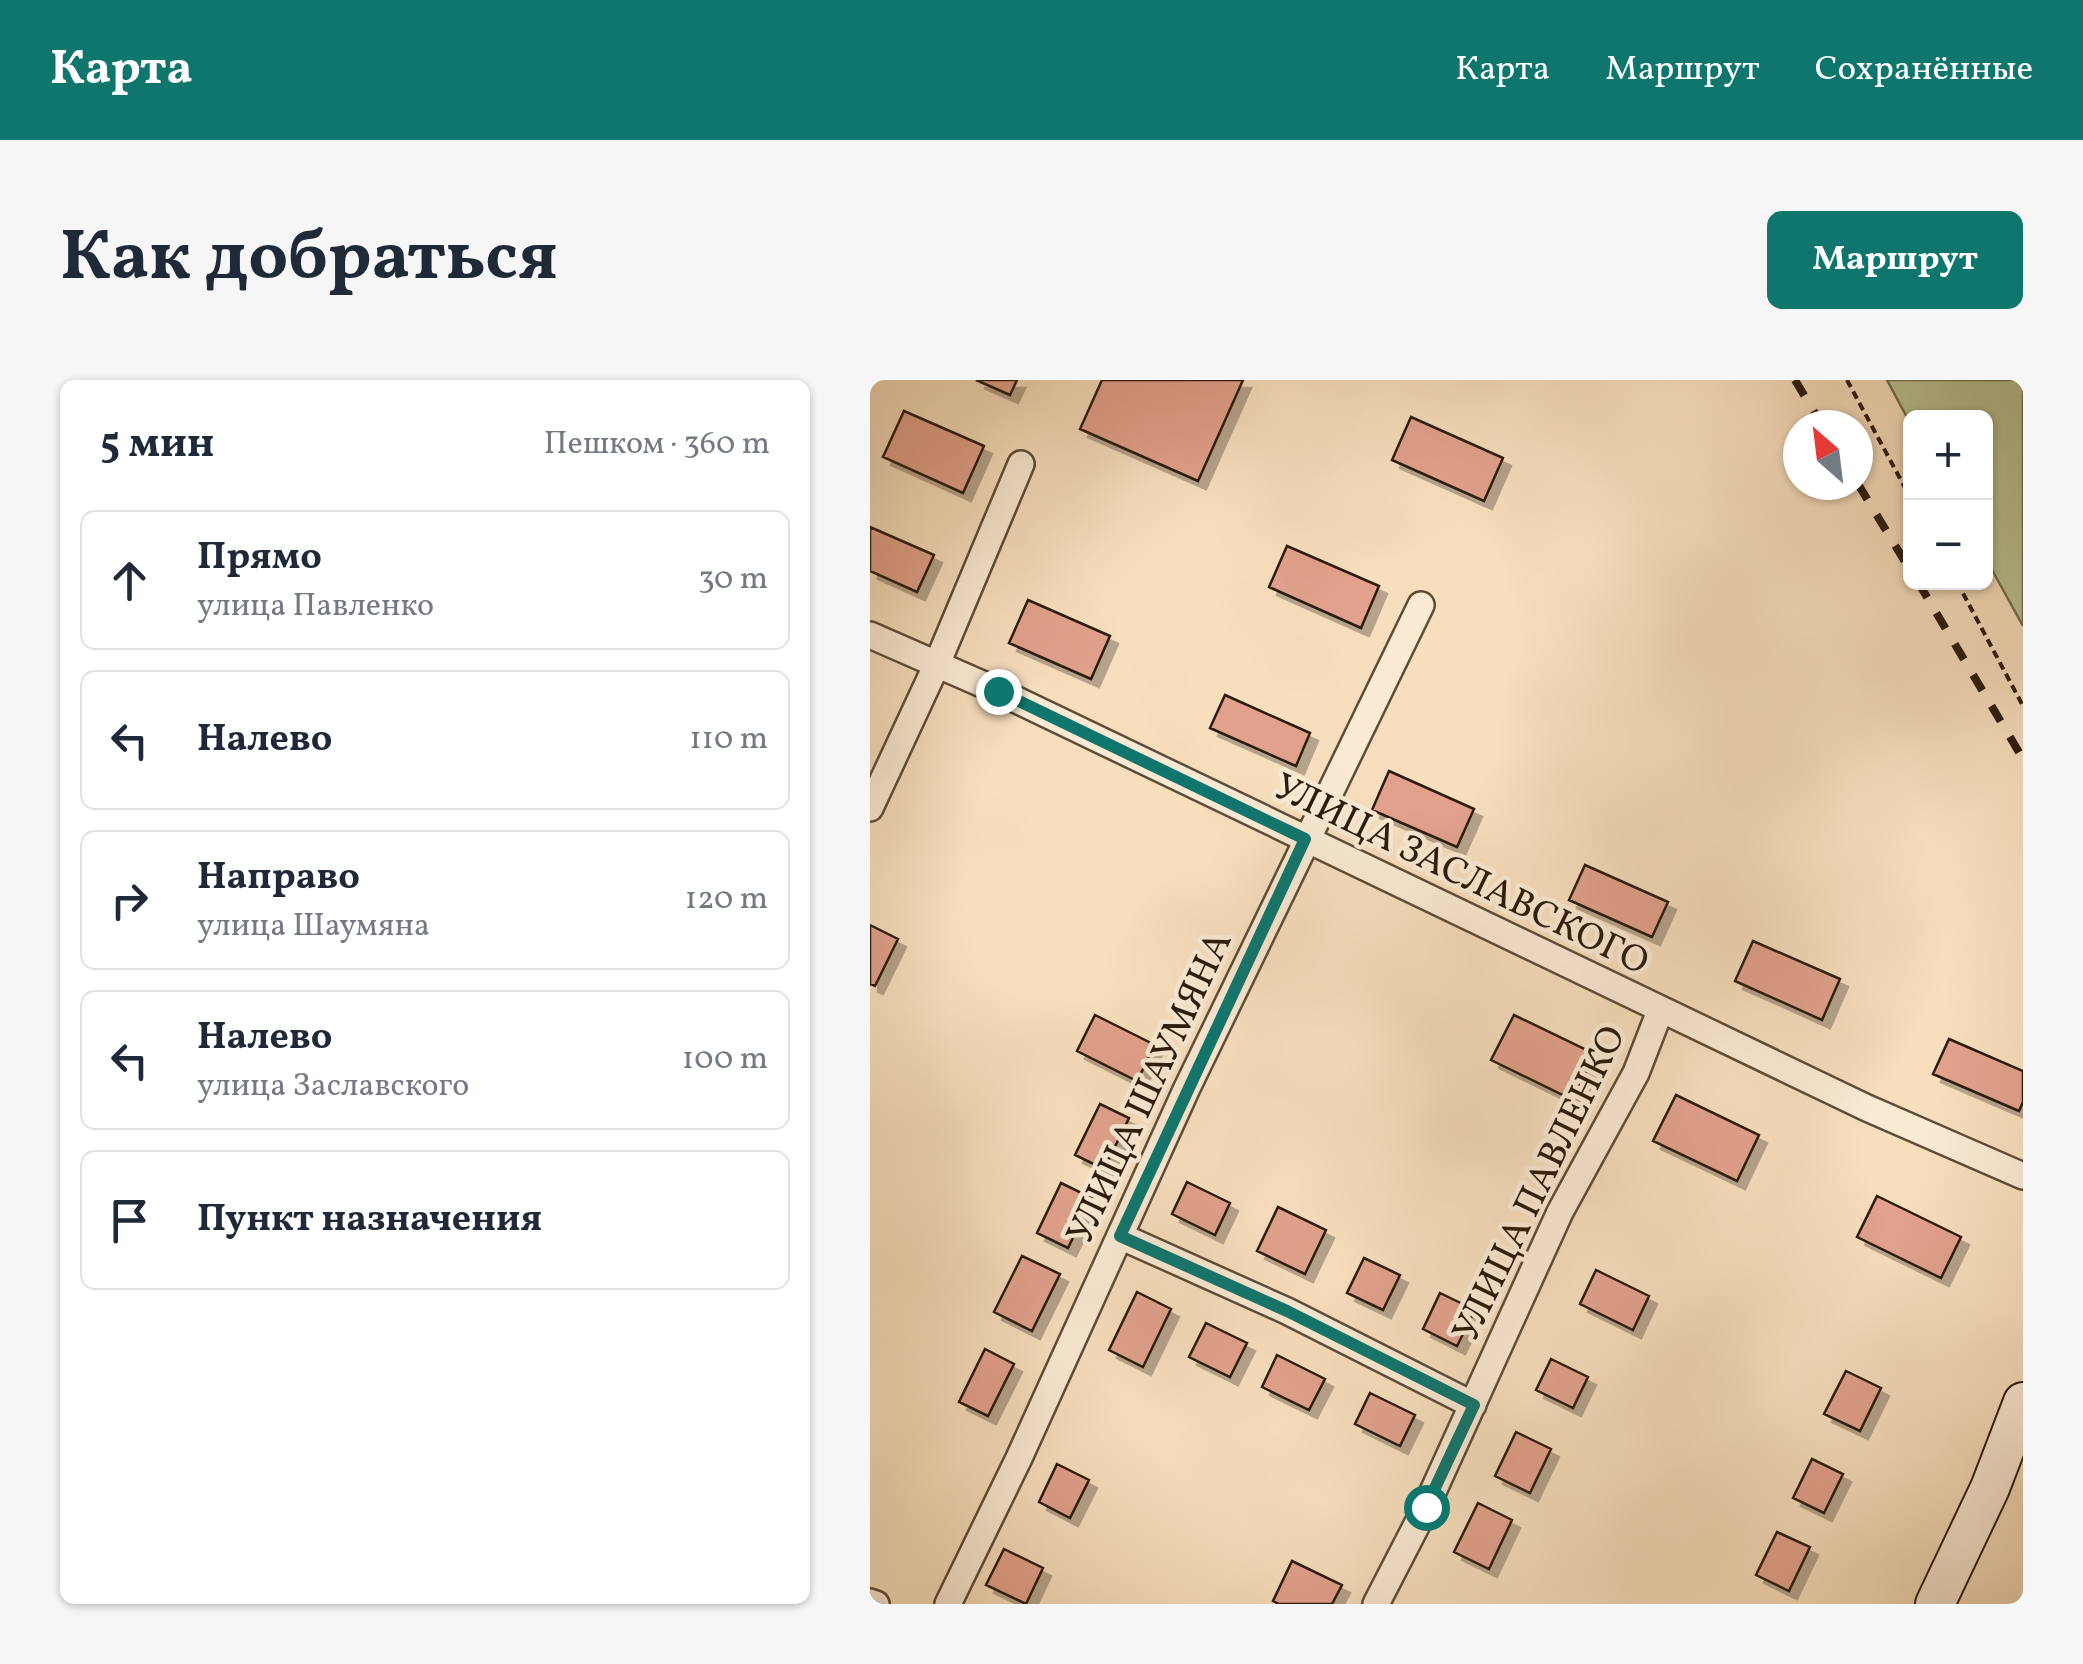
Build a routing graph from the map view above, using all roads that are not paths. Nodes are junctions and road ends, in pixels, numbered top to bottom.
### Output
1 (1021, 464) dead end
2 (1422, 605) dead end
3 (870, 635) edge
4 (937, 664) junction
5 (870, 808) edge
6 (1305, 839) junction
7 (1660, 1010) junction
8 (2023, 1176) edge
9 (1120, 1236) junction
10 (2023, 1402) edge
11 (1474, 1405) junction
12 (948, 1604) edge
13 (1376, 1604) edge
14 (1935, 1604) edge

1 - 4 street
2 - 6 street, УЛИЦА ШАУМЯНА
3 - 4 street, УЛИЦА ЗАСЛАВСКОГО
4 - 5 street
4 - 6 street, УЛИЦА ЗАСЛАВСКОГО
6 - 7 street, УЛИЦА ЗАСЛАВСКОГО
6 - 9 street, УЛИЦА ШАУМЯНА
7 - 8 street, УЛИЦА ЗАСЛАВСКОГО
7 - 11 street, УЛИЦА ПАВЛЕНКО
9 - 11 street
9 - 12 street, УЛИЦА ШАУМЯНА
10 - 14 main road
11 - 13 street, УЛИЦА ПАВЛЕНКО

